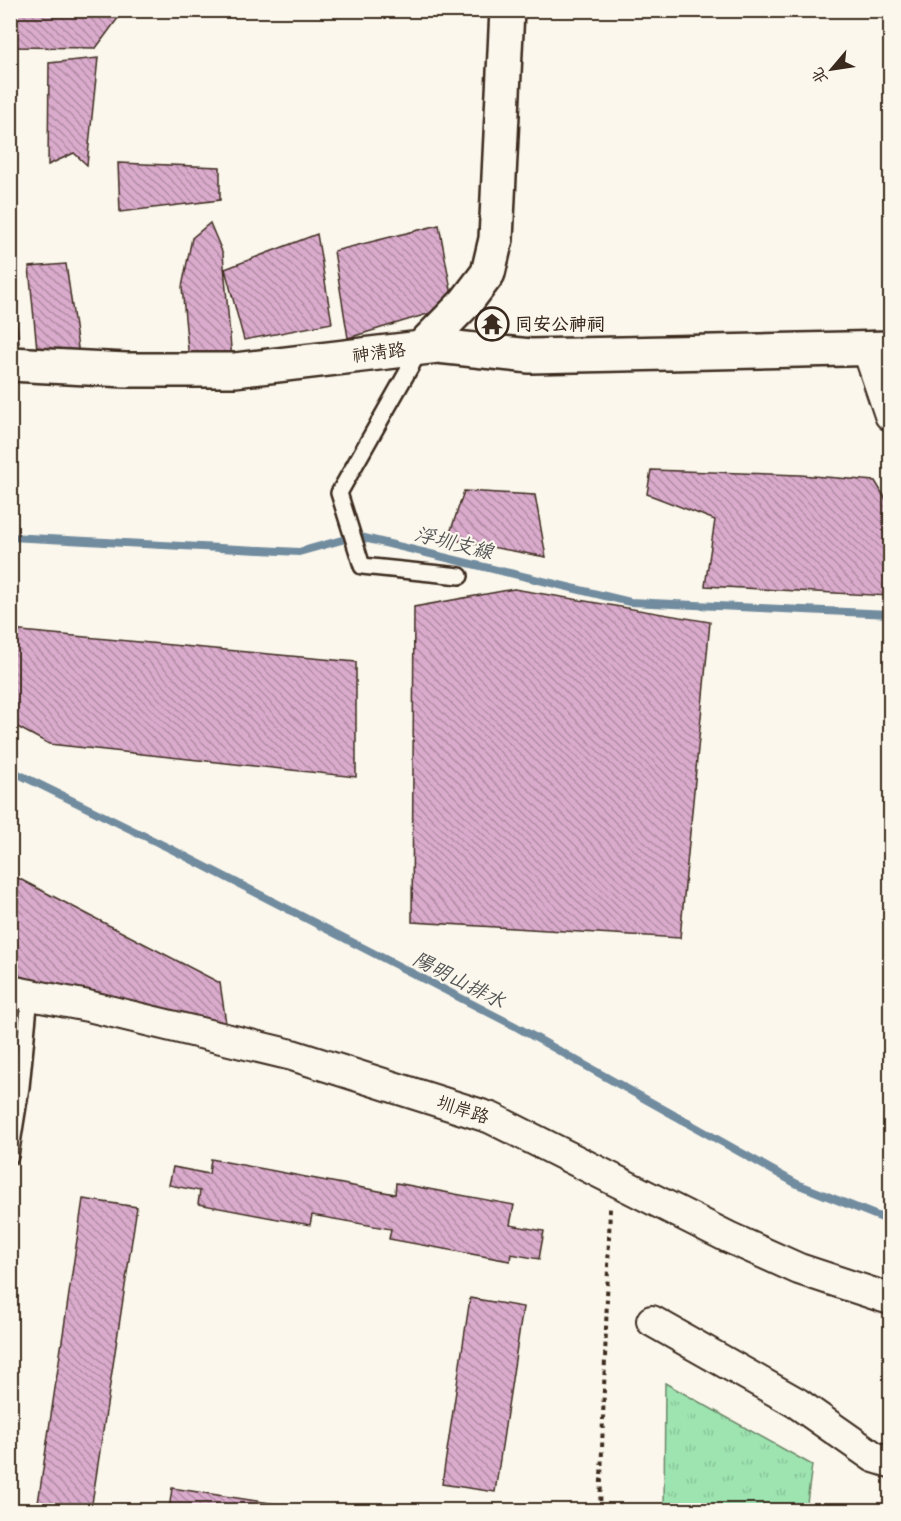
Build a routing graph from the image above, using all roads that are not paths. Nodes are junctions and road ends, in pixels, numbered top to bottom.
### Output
1 (507, 10) edge
2 (421, 348) junction
3 (880, 349) edge
4 (10, 364) edge
5 (891, 415) edge
6 (460, 576) dead end
7 (20, 994) edge
8 (11, 1155) edge
9 (891, 1299) edge
10 (652, 1321) dead end
11 (891, 1462) edge

1 - 2 street, 神清路
2 - 3 street
2 - 4 street, 神清路
2 - 6 lane
3 - 5 street
7 - 8 lane
7 - 9 street, 圳岸路
10 - 11 street

